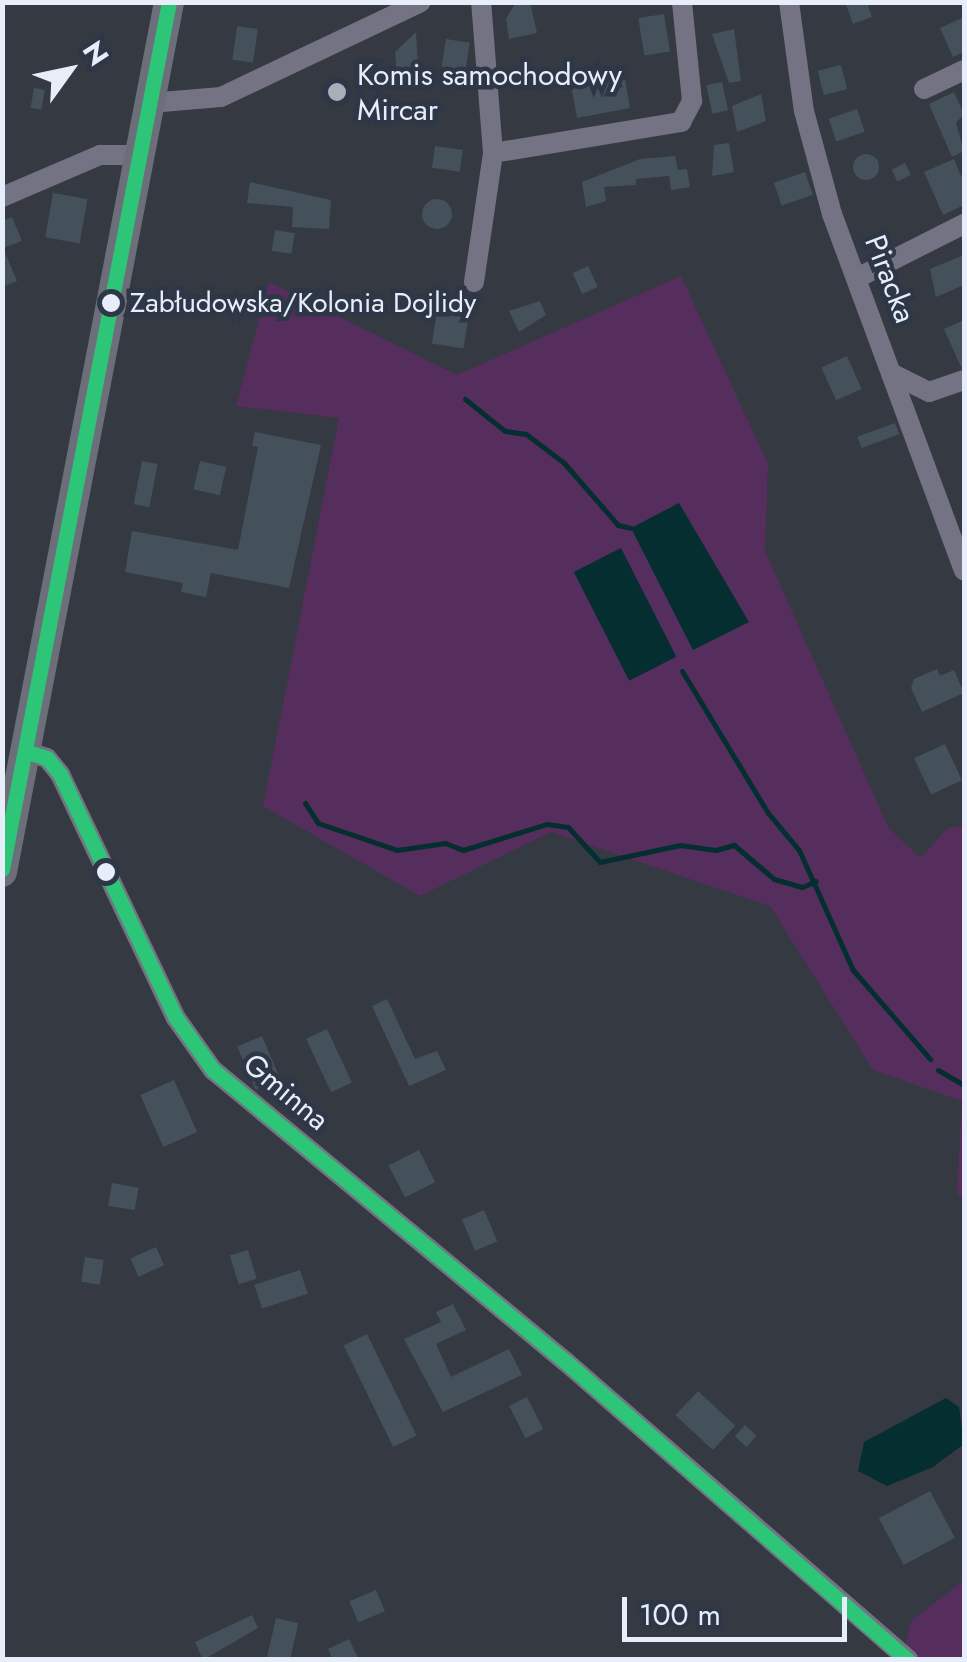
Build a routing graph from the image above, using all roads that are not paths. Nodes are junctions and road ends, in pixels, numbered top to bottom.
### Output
1 (168, 2) edge
2 (421, 2) edge
3 (481, 2) edge
4 (682, 2) edge
5 (790, 2) edge
6 (964, 70) edge
7 (924, 89) dead end
8 (150, 103) junction
9 (493, 153) junction
10 (141, 155) junction
11 (2, 197) edge
12 (964, 224) edge
13 (860, 277) junction
14 (474, 282) dead end
15 (893, 374) junction
16 (964, 380) edge
17 (962, 555) edge
18 (25, 750) junction
19 (2, 872) edge
20 (910, 1660) edge

1 - 8 highway
2 - 8 street
3 - 9 street
4 - 9 street
5 - 13 street, Piracka
6 - 7 street
8 - 10 highway
9 - 14 street
10 - 11 street
10 - 18 highway
12 - 13 street
13 - 15 street, Piracka
15 - 16 street
15 - 17 street, Piracka
18 - 19 highway
18 - 20 street, Gminna

